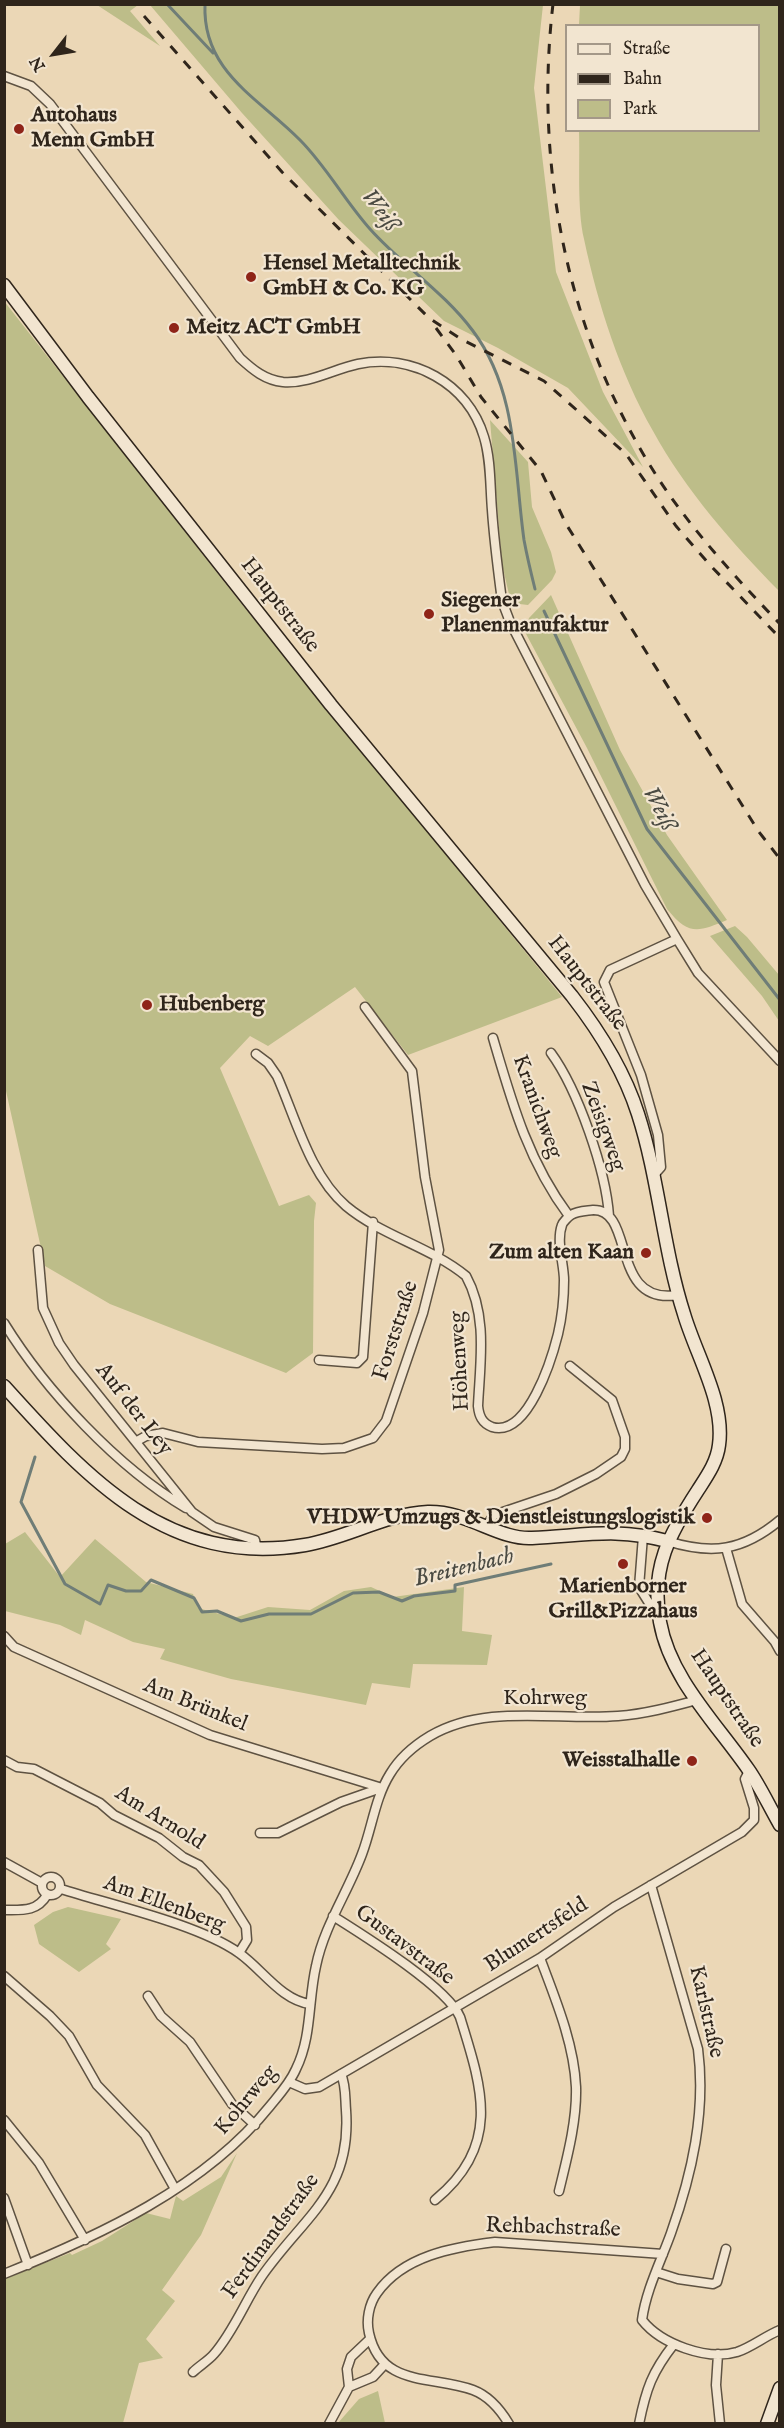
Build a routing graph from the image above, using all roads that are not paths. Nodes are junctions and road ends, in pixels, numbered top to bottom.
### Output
1 (4, 76) edge
2 (4, 285) edge
3 (677, 939) junction
4 (365, 1007) dead end
5 (493, 1038) dead end
6 (551, 1053) dead end
7 (256, 1054) dead end
8 (780, 1061) edge
9 (653, 1177) junction
10 (569, 1216) junction
11 (609, 1216) junction
12 (373, 1222) junction
13 (38, 1250) dead end
14 (438, 1259) junction
15 (678, 1295) junction
16 (4, 1323) edge
17 (319, 1360) dead end
18 (570, 1366) dead end
19 (4, 1386) edge
20 (137, 1441) junction
21 (192, 1512) junction
22 (780, 1520) edge
23 (487, 1525) junction
24 (643, 1536) junction
25 (667, 1541) junction
26 (726, 1548) junction
27 (257, 1549) junction
28 (658, 1605) junction
29 (4, 1636) edge
30 (780, 1651) edge
31 (697, 1700) junction
32 (4, 1760) edge
33 (749, 1771) junction
34 (382, 1788) junction
35 (780, 1824) edge
36 (260, 1833) dead end
37 (4, 1862) edge
38 (42, 1883) junction
39 (651, 1885) junction
40 (60, 1889) junction
41 (47, 1895) junction
42 (4, 1910) edge
43 (333, 1916) junction
44 (239, 1953) junction
45 (540, 1958) junction
46 (4, 1976) edge
47 (148, 1996) dead end
48 (309, 2004) junction
49 (456, 2008) junction
50 (341, 2074) junction
51 (289, 2082) junction
52 (4, 2120) edge
53 (255, 2125) junction
54 (175, 2189) junction
55 (559, 2192) dead end
56 (4, 2198) edge
57 (435, 2200) dead end
58 (85, 2240) junction
59 (726, 2249) dead end
60 (663, 2254) junction
61 (28, 2265) junction
62 (656, 2272) junction
63 (4, 2274) edge
64 (780, 2330) edge
65 (370, 2339) junction
66 (674, 2344) junction
67 (718, 2354) junction
68 (385, 2364) junction
69 (193, 2372) dead end
70 (350, 2387) junction
71 (780, 2388) edge
72 (329, 2424) edge
73 (509, 2424) edge
74 (639, 2424) edge
75 (720, 2424) edge
76 (767, 2424) edge

1 - 3 street
2 - 9 main road, Hauptstraße
3 - 8 street
3 - 9 street
4 - 14 street, Forststraße
5 - 10 street, Kranichweg
6 - 11 street, Zeisigweg
7 - 12 street, Höhenweg
9 - 15 main road, Hauptstraße
10 - 11 street
10 - 14 street, Höhenweg
11 - 15 street
12 - 14 street, Höhenweg
12 - 17 street
13 - 20 street, Auf der Ley
14 - 20 street, Forststraße
15 - 25 main road, Hauptstraße
16 - 21 street
18 - 23 street
19 - 27 main road
20 - 21 street, Auf der Ley
21 - 27 street, Auf der Ley
22 - 26 street
23 - 24 main road
23 - 27 main road
24 - 25 main road
24 - 28 street
25 - 26 street
25 - 28 main road, Hauptstraße
26 - 30 street
28 - 31 main road, Hauptstraße
29 - 34 street, Am Brünkel
31 - 33 main road, Hauptstraße
31 - 34 street, Kohrweg
32 - 44 street, Am Arnold
33 - 35 main road, Hauptstraße
33 - 39 street, Blumertsfeld
34 - 36 street
34 - 43 street, Kohrweg
37 - 38 street, Am Ellenberg
38 - 40 street, Am Ellenberg
38 - 41 street
39 - 45 street, Blumertsfeld
39 - 60 street, Karlstraße
40 - 41 street
40 - 44 street, Am Ellenberg
41 - 42 street
43 - 48 street, Kohrweg
43 - 49 street, Gustavstraße
44 - 48 street, Am Ellenberg
45 - 49 street, Blumertsfeld
45 - 55 street
46 - 54 street
47 - 53 street
48 - 51 street, Kohrweg
49 - 50 street, Blumertsfeld
49 - 57 street, Gustavstraße
50 - 51 street, Blumertsfeld
50 - 69 street, Ferdinandstraße
51 - 53 street, Kohrweg
52 - 58 street
53 - 54 street, Kohrweg
54 - 58 street, Kohrweg
56 - 61 street
58 - 61 street, Kohrweg
59 - 62 street
60 - 62 street
60 - 65 street, Rehbachstraße
61 - 63 street, Kohrweg
62 - 66 street
64 - 67 street
65 - 68 street
65 - 70 street
66 - 67 street
66 - 74 street
67 - 75 street
68 - 70 street
68 - 73 street
70 - 72 street
71 - 76 main road

